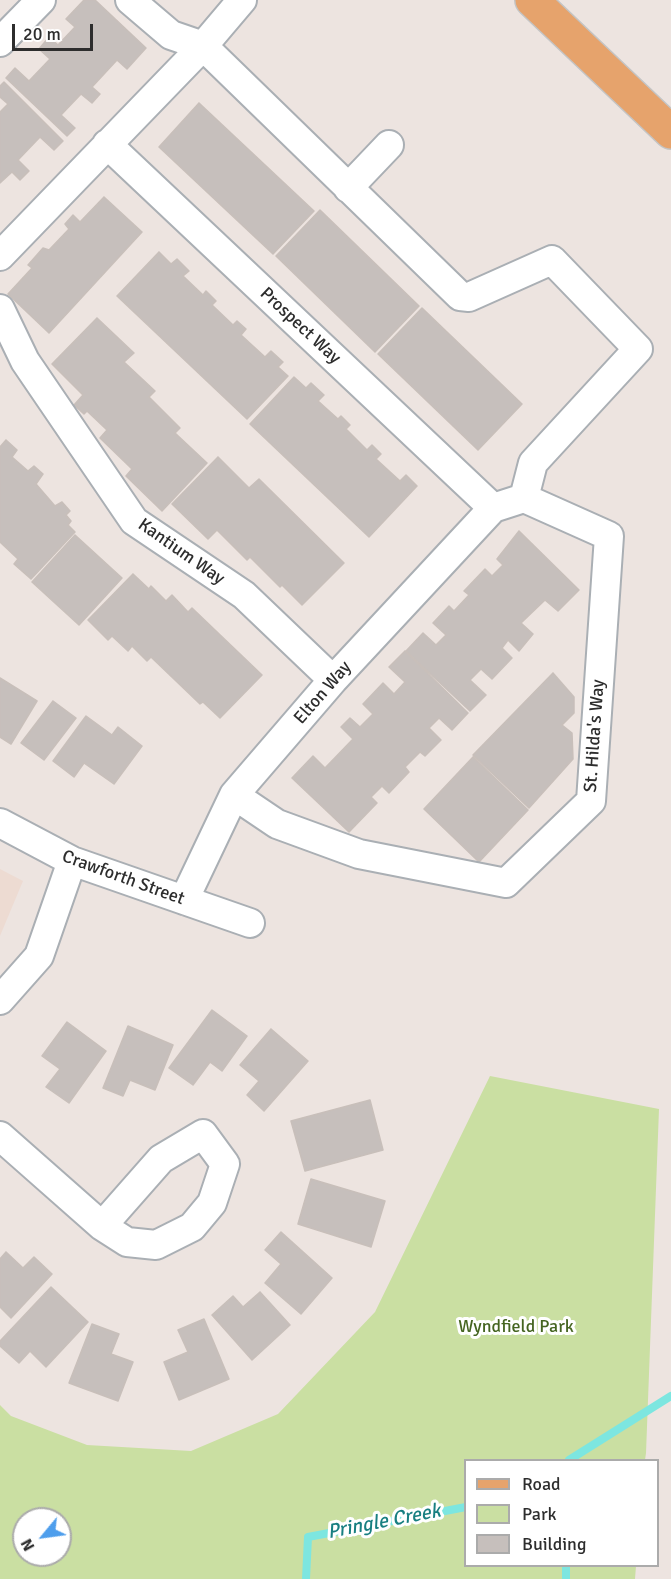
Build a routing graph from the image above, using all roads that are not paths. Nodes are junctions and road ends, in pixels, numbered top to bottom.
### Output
1 (41, 0) edge
2 (130, 0) edge
3 (242, 0) edge
4 (532, 0) edge
5 (0, 42) edge
6 (203, 46) junction
7 (671, 132) edge
8 (107, 144) junction
9 (389, 145) dead end
10 (348, 188) junction
11 (0, 256) edge
12 (0, 309) edge
13 (524, 498) junction
14 (493, 508) junction
15 (333, 680) junction
16 (234, 795) junction
17 (0, 823) edge
18 (72, 861) junction
19 (184, 900) junction
20 (250, 923) dead end
21 (0, 1000) edge
22 (0, 1137) edge
23 (102, 1226) dead end

1 - 5 street
2 - 6 street
3 - 6 street
4 - 7 main road
6 - 8 street
6 - 10 street
8 - 11 street
8 - 14 street, Prospect Way
9 - 10 street
10 - 13 street
12 - 15 street, Kantium Way
13 - 14 street
13 - 16 street, St. Hilda's Way
14 - 15 street, Elton Way
15 - 16 street, Elton Way
16 - 19 street, Elton Way
17 - 18 street, Crawforth Street
18 - 19 street, Crawforth Street
18 - 21 street
19 - 20 street, Crawforth Street
22 - 23 street

